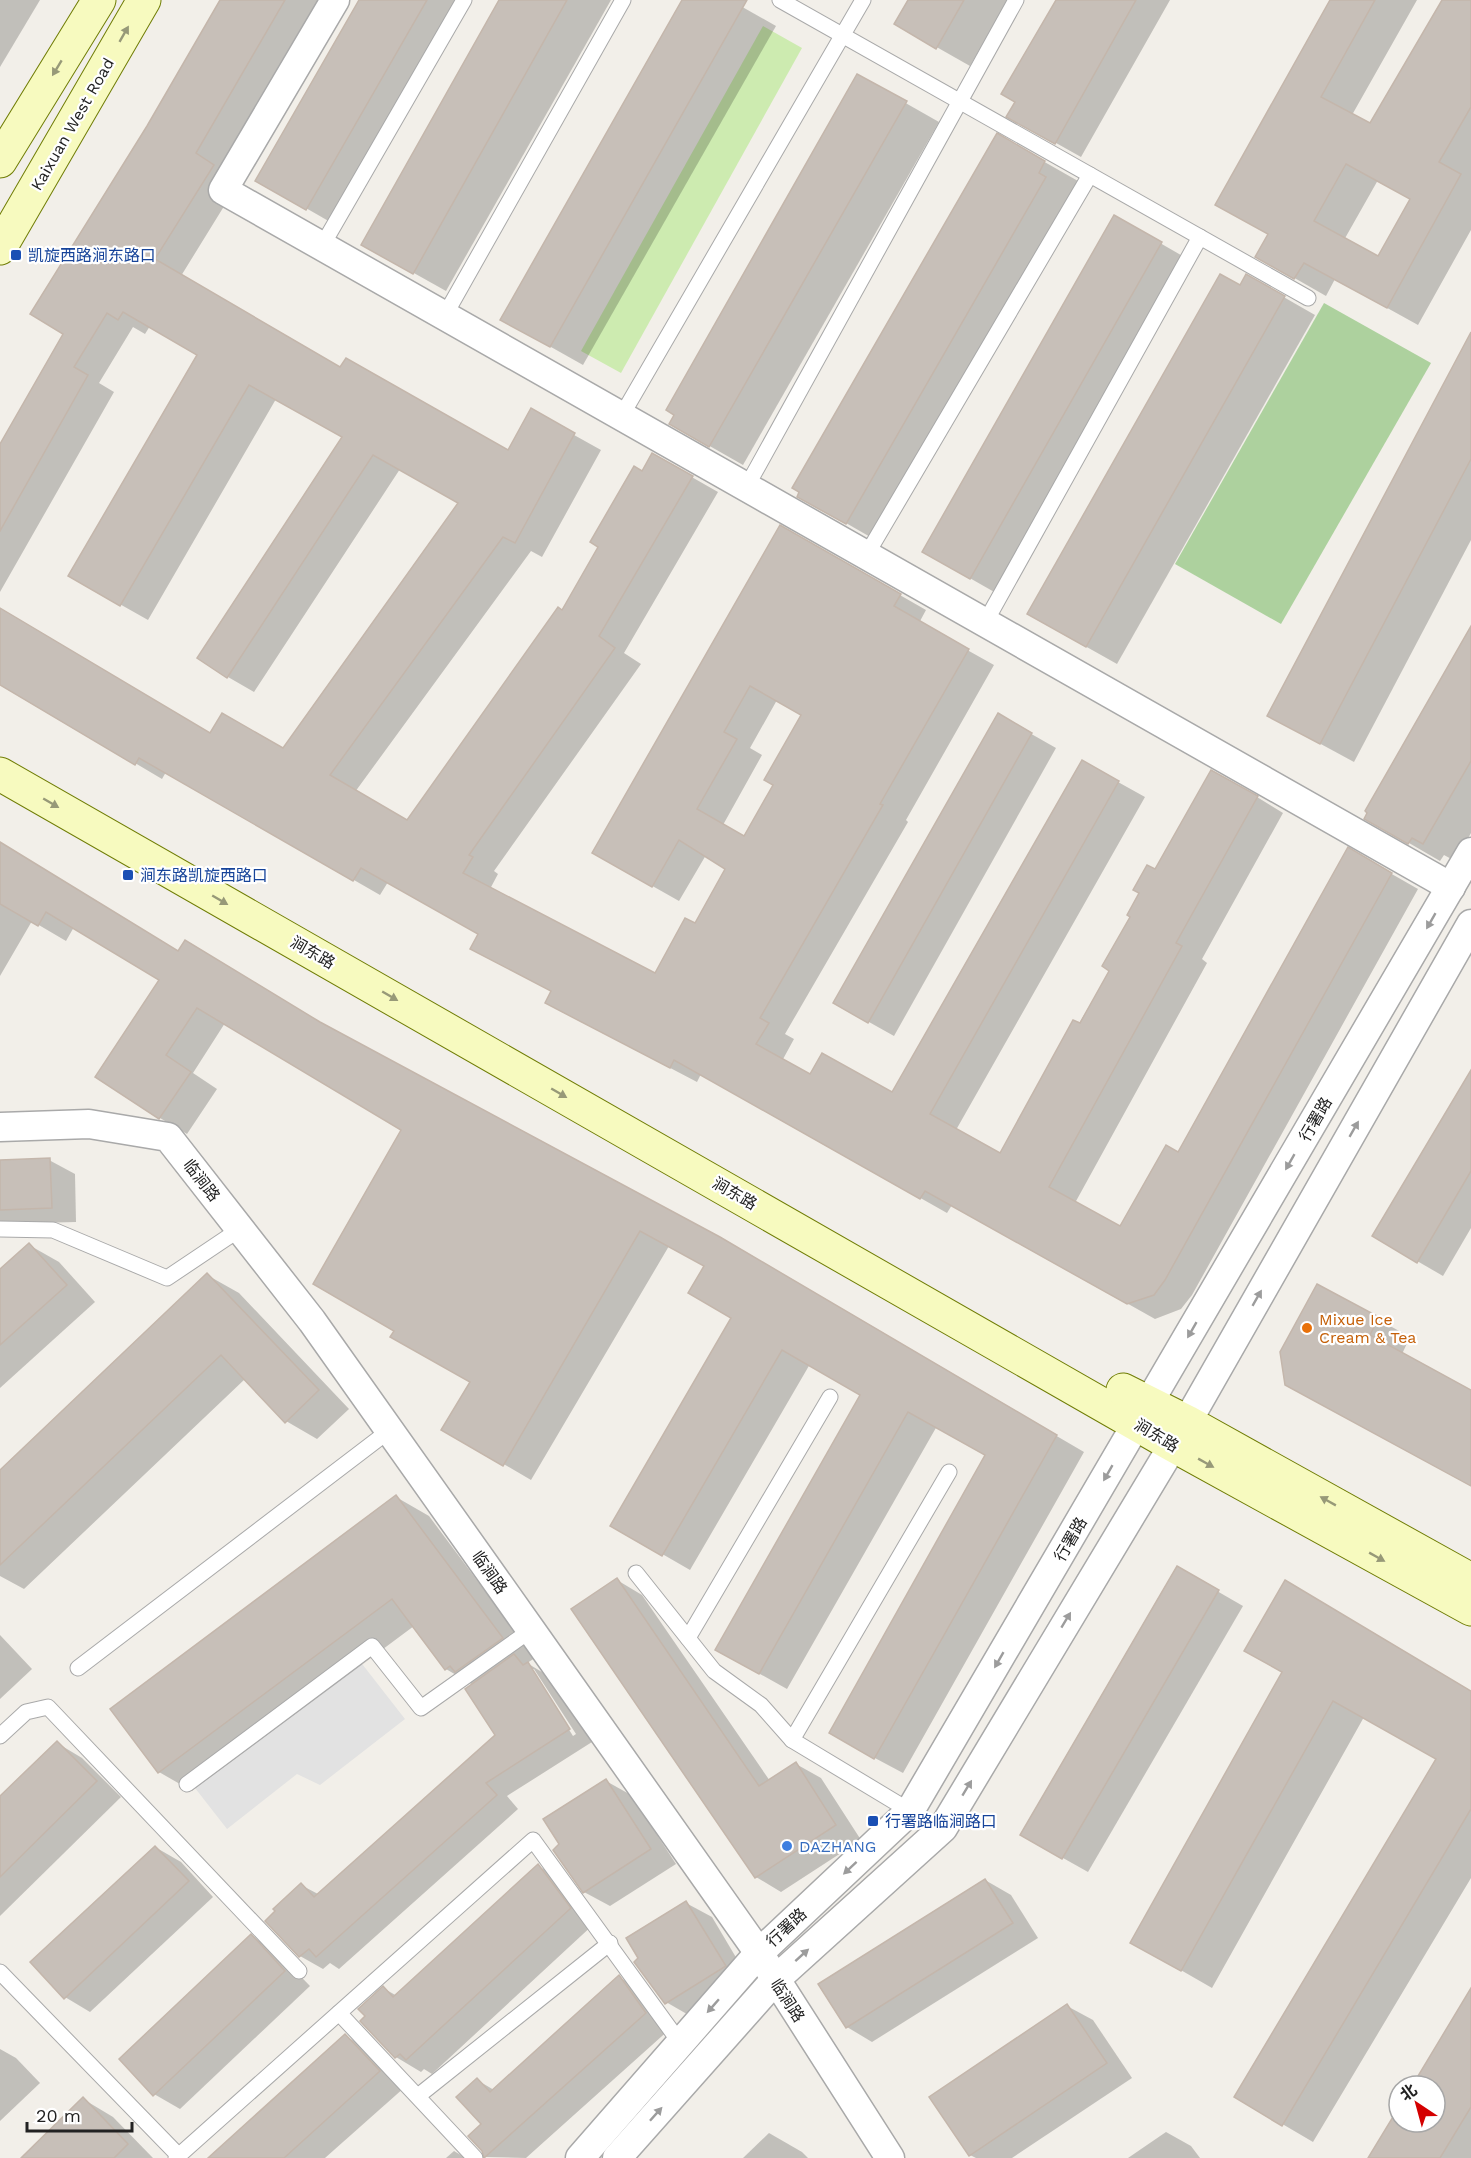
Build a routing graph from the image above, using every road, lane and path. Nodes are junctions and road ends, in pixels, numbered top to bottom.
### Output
1 (99, 0) edge
2 (144, 0) edge
3 (335, 0) edge
4 (464, 0) edge
5 (623, 0) edge
6 (780, 0) edge
7 (863, 0) edge
8 (1016, 0) edge
9 (842, 35) junction
10 (960, 101) junction
11 (0, 161) edge
12 (1090, 175) junction
13 (1200, 237) junction
14 (322, 246) junction
15 (0, 248) edge
16 (1308, 298) dead end
17 (445, 315) junction
18 (622, 415) junction
19 (747, 486) junction
20 (867, 554) junction
21 (986, 621) junction
22 (0, 750) edge
23 (0, 774) edge
24 (1471, 852) edge
25 (1451, 887) junction
26 (1471, 924) edge
27 (0, 1127) edge
28 (0, 1229) edge
29 (240, 1229) junction
30 (830, 1397) dead end
31 (1143, 1414) junction
32 (390, 1430) junction
33 (1179, 1433) junction
34 (949, 1472) dead end
35 (636, 1573) dead end
36 (1471, 1580) edge
37 (1471, 1609) edge
38 (531, 1630) junction
39 (688, 1638) junction
40 (78, 1668) dead end
41 (0, 1736) edge
42 (792, 1740) junction
43 (187, 1784) dead end
44 (910, 1811) junction
45 (610, 1943) junction
46 (759, 1953) junction
47 (299, 1971) dead end
48 (0, 1972) edge
49 (775, 1980) junction
50 (339, 2013) junction
51 (681, 2043) junction
52 (418, 2096) junction
53 (178, 2157) edge
54 (475, 2158) edge
55 (580, 2158) edge
56 (617, 2158) edge
57 (890, 2158) edge

1 -> 11 street
15 -> 2 street, Kaixuan West Road
3 - 14 street
4 - 14 lane
5 - 17 lane
6 - 9 lane
7 - 9 lane
8 - 10 lane
9 - 10 lane
9 - 18 lane
10 - 12 lane
10 - 19 lane
12 - 13 lane
12 - 20 lane
13 - 16 lane
13 - 21 lane
14 - 17 street
17 - 18 street
18 - 19 street
19 - 20 street
20 - 21 street
21 - 25 street
22 - 31 street, 涧东路
23 -> 31 street, 涧东路
24 - 25 street, 行署路
25 -> 31 street, 行署路
33 -> 26 street, 行署路
27 - 29 street, 临涧路
28 - 29 lane
29 - 32 street, 临涧路
30 - 39 lane
31 - 33 street, 涧东路
31 -> 44 street, 行署路
32 - 38 street, 临涧路
32 - 40 lane
36 -> 33 street, 涧东路
33 -> 37 street, 涧东路
49 -> 33 street, 行署路
34 - 42 lane
35 - 39 lane
38 - 43 lane
38 - 46 street, 临涧路
39 - 42 lane
41 - 47 lane
42 - 44 lane
44 -> 46 street, 行署路
45 - 50 lane
45 - 51 lane
45 - 52 lane
46 - 49 street, 临涧路
46 -> 51 street, 行署路
48 - 53 lane
56 -> 49 street, 行署路
49 - 57 street, 临涧路
50 - 52 lane
50 - 53 lane
51 - 55 street, 行署路
52 - 54 lane

